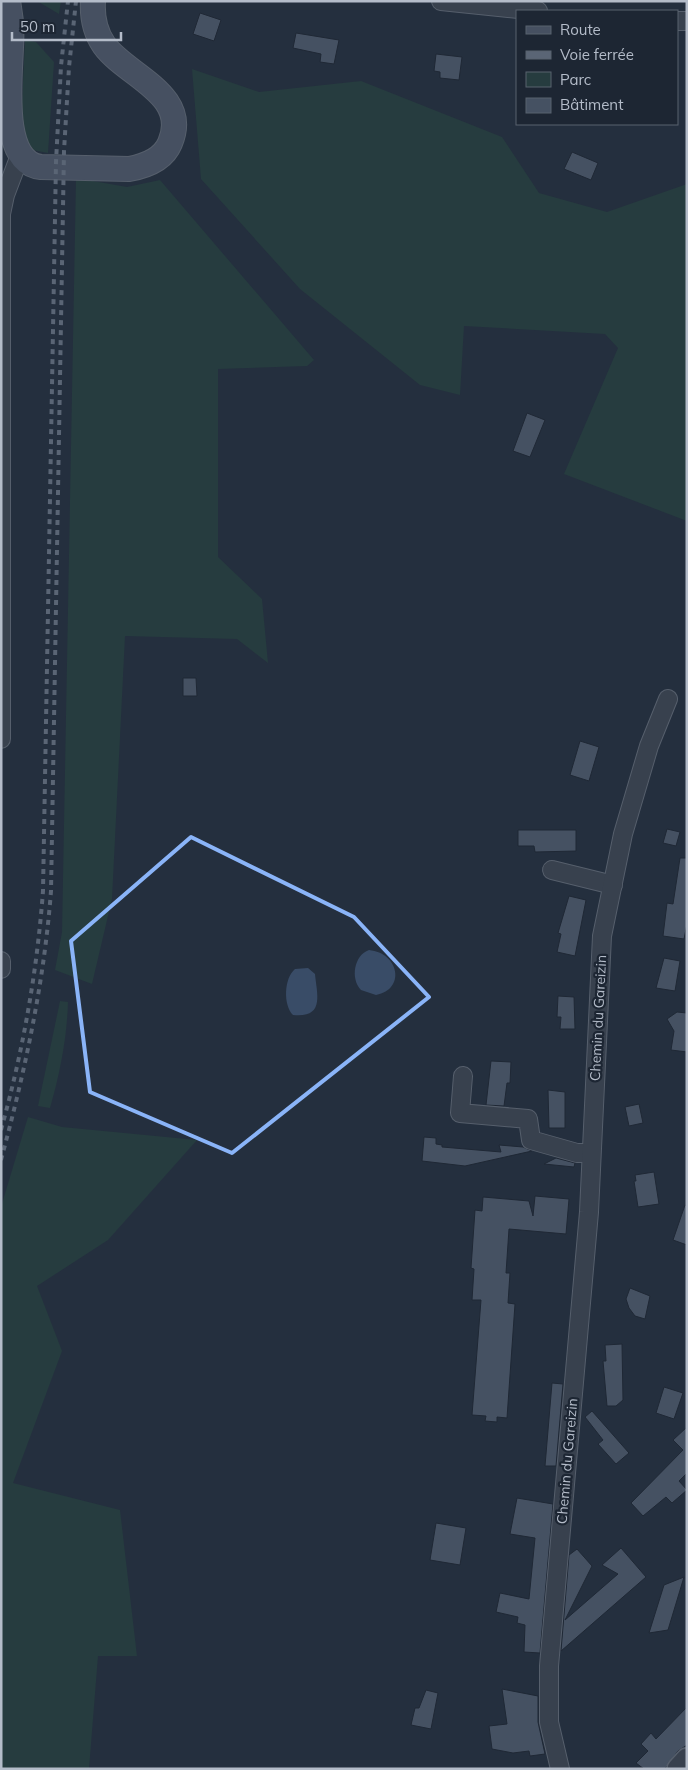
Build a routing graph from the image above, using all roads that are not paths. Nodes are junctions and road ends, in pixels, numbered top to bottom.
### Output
1 (8, 1) edge
2 (93, 1) edge
3 (441, 1) edge
4 (528, 10) edge
5 (19, 158) junction
6 (668, 699) dead end
7 (1, 739) edge
8 (552, 870) dead end
9 (612, 884) junction
10 (1, 961) edge
11 (1, 969) edge
12 (463, 1076) dead end
13 (592, 1153) junction
14 (687, 1759) edge
15 (560, 1769) edge
16 (678, 1769) edge

1 - 5 main road
2 - 5 main road
3 - 4 street
5 - 7 street
6 - 9 street, Chemin du Gareizin
8 - 9 street
9 - 13 street, Chemin du Gareizin
10 - 11 street
12 - 13 street
13 - 15 street, Chemin du Gareizin
14 - 16 street

